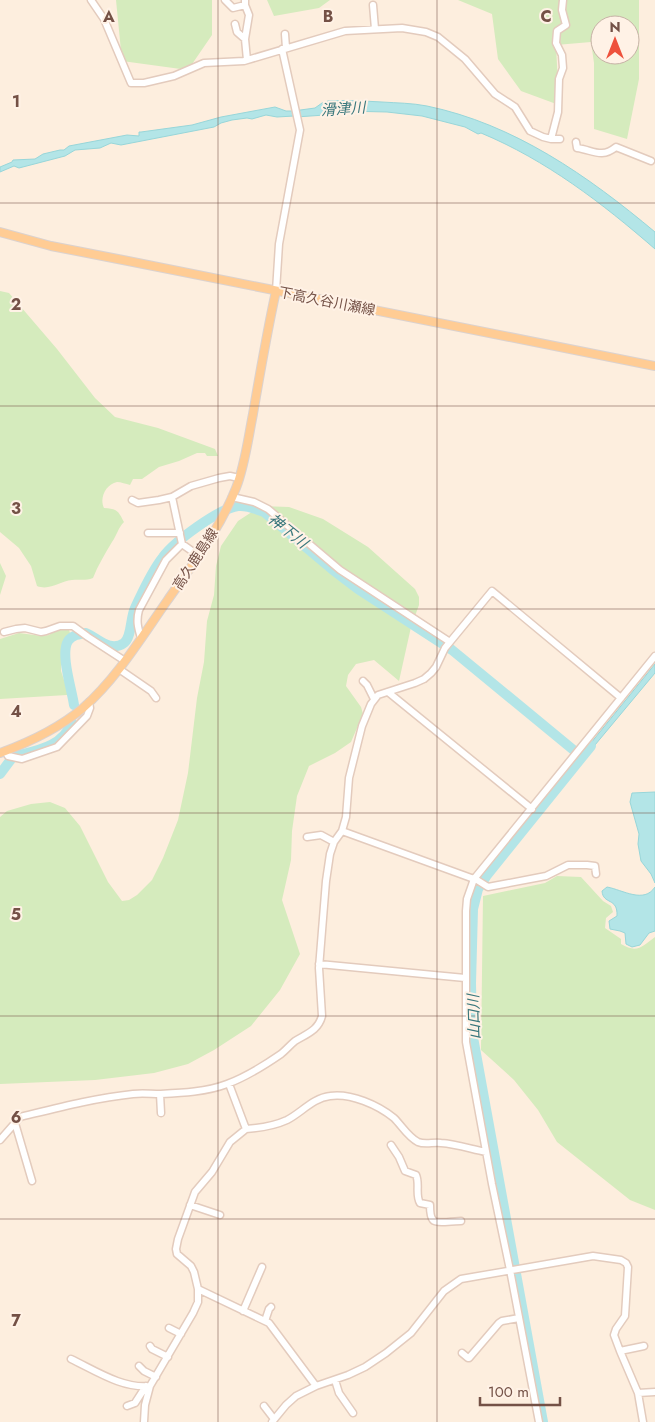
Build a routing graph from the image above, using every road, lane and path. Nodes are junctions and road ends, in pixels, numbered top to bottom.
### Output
1 (90, 0) edge
2 (225, 0) edge
3 (563, 0) edge
4 (245, 3) edge
5 (373, 5) dead end
6 (235, 24) dead end
7 (374, 29) junction
8 (285, 34) dead end
9 (245, 39) junction
10 (284, 48) junction
11 (247, 60) junction
12 (551, 139) junction
13 (560, 139) dead end
14 (576, 142) dead end
15 (651, 161) dead end
16 (0, 232) edge
17 (276, 291) junction
18 (655, 366) edge
19 (239, 478) junction
20 (172, 497) junction
21 (132, 500) dead end
22 (231, 501) junction
23 (148, 533) dead end
24 (181, 539) junction
25 (199, 556) junction
26 (4, 632) dead end
27 (141, 638) junction
28 (448, 645) junction
29 (655, 656) edge
30 (125, 661) junction
31 (119, 669) junction
32 (363, 681) dead end
33 (388, 692) junction
34 (156, 698) dead end
35 (621, 698) junction
36 (374, 699) junction
37 (89, 702) junction
38 (9, 755) edge
39 (532, 809) junction
40 (342, 831) junction
41 (307, 837) dead end
42 (334, 842) junction
43 (596, 874) dead end
44 (476, 880) junction
45 (319, 964) junction
46 (465, 978) junction
47 (229, 1084) junction
48 (160, 1094) junction
49 (161, 1114) dead end
50 (15, 1123) junction
51 (246, 1129) junction
52 (0, 1140) edge
53 (391, 1145) dead end
54 (486, 1152) junction
55 (32, 1181) dead end
56 (190, 1205) junction
57 (220, 1214) dead end
58 (461, 1221) dead end
59 (262, 1267) dead end
60 (514, 1269) junction
61 (198, 1289) junction
62 (272, 1306) dead end
63 (243, 1310) junction
64 (519, 1318) junction
65 (265, 1321) junction
66 (169, 1328) dead end
67 (181, 1334) junction
68 (150, 1346) dead end
69 (644, 1346) dead end
70 (620, 1351) junction
71 (462, 1353) dead end
72 (168, 1357) junction
73 (72, 1359) dead end
74 (139, 1366) dead end
75 (156, 1376) junction
76 (335, 1380) junction
77 (148, 1386) junction
78 (316, 1386) junction
79 (655, 1392) edge
80 (638, 1393) junction
81 (127, 1406) dead end
82 (264, 1406) dead end
83 (352, 1413) dead end
84 (273, 1420) edge
85 (144, 1422) edge
86 (539, 1422) edge
87 (643, 1422) edge

1 - 11 street
2 - 4 street
3 - 12 street
4 - 9 street
5 - 7 street
6 - 9 street
7 - 10 street
7 - 12 street
8 - 10 street
9 - 11 street
10 - 11 street
10 - 17 street
12 - 13 street
14 - 15 street
16 - 17 main road, 下高久谷川瀬線
17 - 18 main road, 下高久谷川瀬線
17 - 19 main road, 高久鹿島線
19 - 20 street
19 - 22 main road, 高久鹿島線
20 - 21 street
20 - 24 street
22 - 25 main road, 高久鹿島線
22 - 28 street
23 - 24 street
24 - 25 street
24 - 27 street
25 - 27 main road, 高久鹿島線
26 - 30 street
27 - 30 main road, 高久鹿島線
28 - 33 street
28 - 35 street
29 - 35 street
30 - 31 main road, 高久鹿島線
31 - 34 street
31 - 37 main road, 高久鹿島線
32 - 36 street
33 - 36 street
33 - 39 street
35 - 39 street
36 - 40 street
37 - 38 main road, 高久鹿島線
37 - 38 street
39 - 44 street
40 - 42 street
40 - 44 street
41 - 42 street
42 - 45 street
43 - 44 street
44 - 46 street
45 - 46 street
45 - 47 street
46 - 54 street
47 - 48 street
47 - 51 street
48 - 49 street
48 - 50 street
50 - 52 street
50 - 55 street
51 - 54 street
51 - 56 street
53 - 58 street
54 - 60 street
56 - 57 street
56 - 61 street
59 - 63 street
60 - 64 street
60 - 70 street
60 - 76 street
61 - 63 street
61 - 67 street
62 - 65 street
63 - 65 street
64 - 71 street
64 - 86 street
65 - 78 street
66 - 67 street
67 - 72 street
68 - 72 street
69 - 70 street
70 - 80 street
72 - 75 street
73 - 77 street
74 - 75 street
75 - 77 street
76 - 78 street
76 - 83 street
77 - 81 street
77 - 85 street
78 - 84 street
79 - 80 street
80 - 87 street
82 - 84 street

